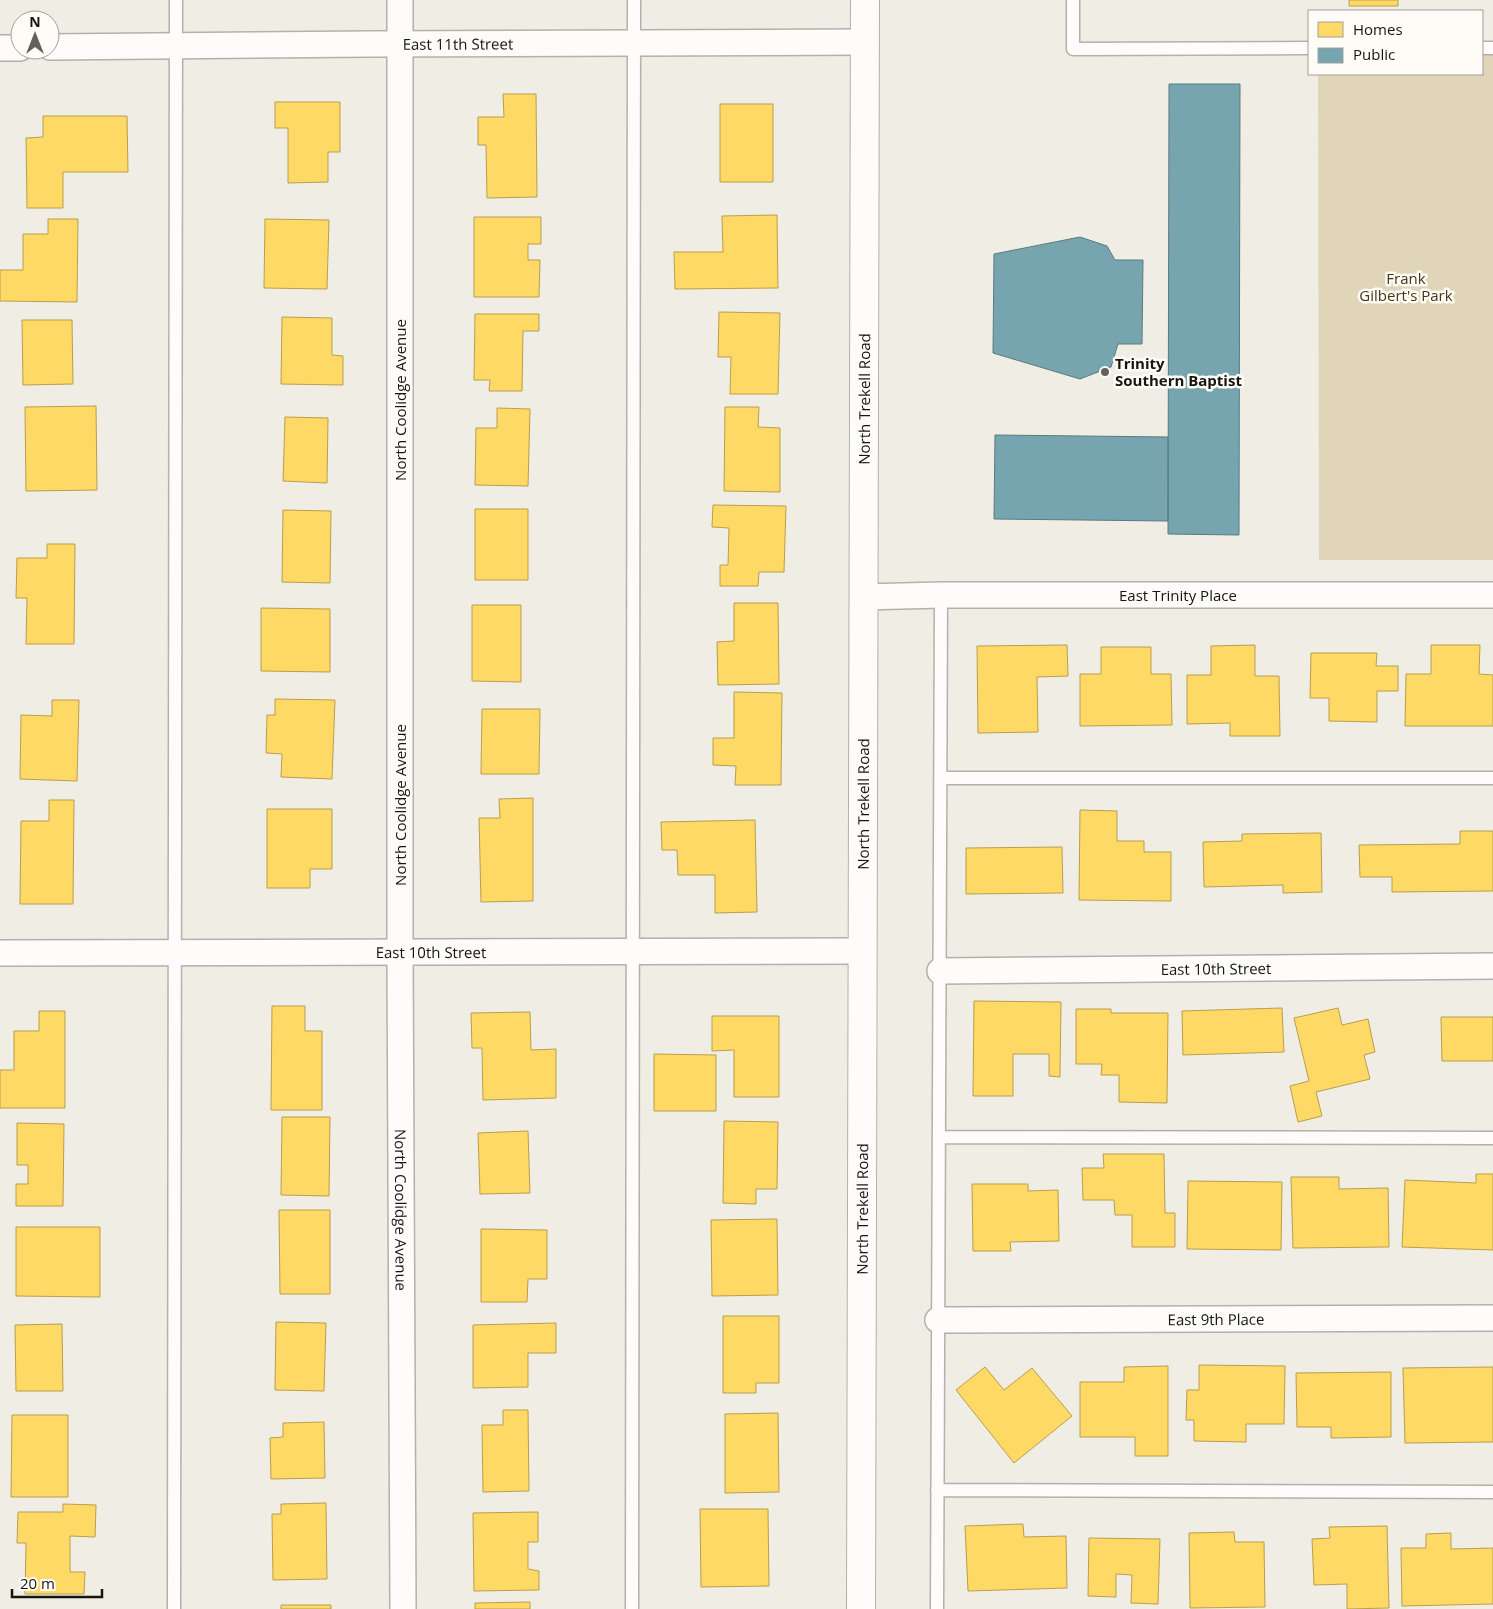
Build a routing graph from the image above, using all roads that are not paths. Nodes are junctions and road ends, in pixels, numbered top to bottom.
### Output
1 (176, 0) edge
2 (400, 0) edge
3 (634, 0) edge
4 (865, 0) edge
5 (1073, 0) edge
6 (634, 42) junction
7 (865, 42) junction
8 (399, 44) junction
9 (176, 46) junction
10 (60, 47) edge
11 (1308, 48) edge
12 (941, 595) junction
13 (1493, 595) edge
14 (864, 597) junction
15 (941, 778) junction
16 (1493, 778) edge
17 (863, 951) junction
18 (175, 952) junction
19 (400, 952) junction
20 (633, 952) junction
21 (0, 953) edge
22 (1493, 966) edge
23 (940, 971) junction
24 (939, 1137) junction
25 (1493, 1138) edge
26 (1493, 1318) edge
27 (938, 1320) junction
28 (938, 1490) junction
29 (1493, 1492) edge
30 (174, 1609) edge
31 (403, 1609) edge
32 (632, 1609) edge
33 (861, 1609) edge
34 (937, 1609) edge

1 - 9 lane
2 - 8 street, North Coolidge Avenue
3 - 6 lane
4 - 7 main road, North Trekell Road
5 - 11 lane
6 - 7 street, East 11th Street
6 - 8 street, East 11th Street
6 - 20 lane
7 - 14 main road, North Trekell Road
8 - 9 street, East 11th Street
8 - 19 street, North Coolidge Avenue
9 - 10 street, East 11th Street
9 - 18 lane
12 - 13 street, East Trinity Place
12 - 14 street, East Trinity Place
12 - 15 lane
14 - 17 main road, North Trekell Road
15 - 16 lane
15 - 23 lane
17 - 20 street, East 10th Street
17 - 33 main road, North Trekell Road
18 - 19 street, East 10th Street
18 - 21 street, East 10th Street
18 - 30 lane
19 - 20 street, East 10th Street
19 - 31 street, North Coolidge Avenue
20 - 32 lane
22 - 23 street, East 10th Street
23 - 24 lane
24 - 25 lane
24 - 27 lane
26 - 27 street, East 9th Place
27 - 28 lane
28 - 29 lane
28 - 34 lane

